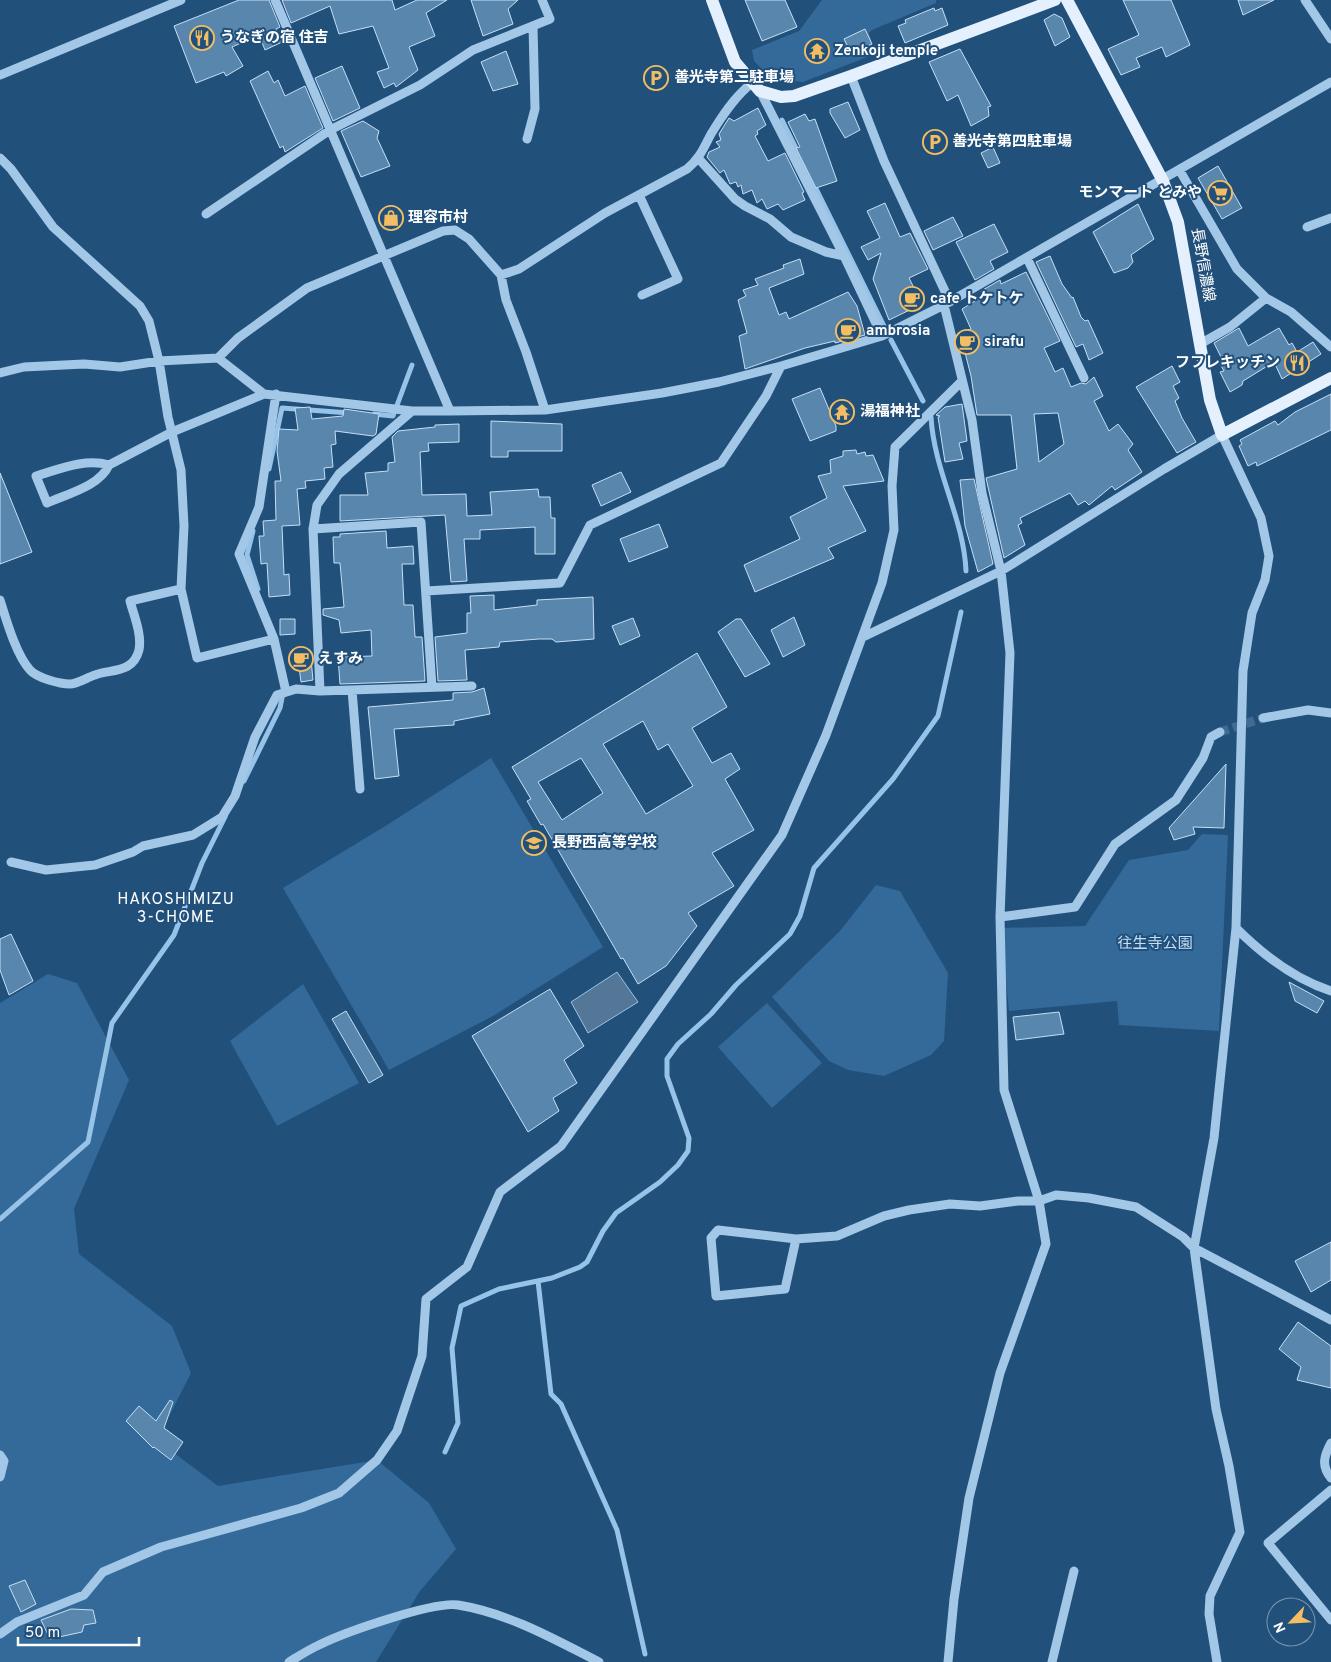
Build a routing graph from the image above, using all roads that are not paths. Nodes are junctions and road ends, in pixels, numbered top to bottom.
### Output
1 (181, 0) edge
2 (275, 0) edge
3 (542, 0) edge
4 (712, 0) edge
5 (1055, 0) edge
6 (1067, 0) edge
7 (1305, 0) edge
8 (534, 26) junction
9 (1331, 39) edge
10 (0, 75) edge
11 (851, 76) junction
12 (1331, 82) edge
13 (756, 87) junction
14 (330, 130) junction
15 (527, 139) dead end
16 (0, 158) edge
17 (699, 159) junction
18 (1180, 171) junction
19 (1163, 181) junction
20 (639, 195) junction
21 (206, 214) dead end
22 (1331, 218) edge
23 (1307, 227) dead end
24 (844, 256) junction
25 (383, 257) junction
26 (1027, 258) junction
27 (501, 275) junction
28 (642, 295) dead end
29 (1266, 298) junction
30 (947, 304) junction
31 (882, 336) junction
32 (1200, 344) junction
33 (1331, 347) edge
34 (218, 358) junction
35 (159, 361) junction
36 (781, 366) junction
37 (0, 373) edge
38 (1084, 378) dead end
39 (1331, 378) edge
40 (962, 381) junction
41 (264, 394) junction
42 (276, 394) junction
43 (412, 410) junction
44 (544, 410) junction
45 (450, 411) junction
46 (172, 432) junction
47 (1222, 435) junction
48 (109, 466) junction
49 (313, 529) junction
50 (1001, 570) junction
51 (181, 589) junction
52 (426, 591) junction
53 (0, 600) edge
54 (863, 637) junction
55 (274, 639) junction
56 (472, 686) dead end
57 (432, 687) junction
58 (352, 690) junction
59 (320, 691) junction
60 (286, 692) junction
61 (1331, 714) edge
62 (1263, 718) tunnel mouth
63 (1220, 732) tunnel mouth
64 (360, 789) dead end
65 (11, 862) dead end
66 (1000, 917) junction
67 (1236, 928) junction
68 (1331, 990) edge
69 (1039, 1201) junction
70 (796, 1240) junction
71 (1194, 1248) junction
72 (1331, 1320) edge
73 (1331, 1443) edge
74 (0, 1455) edge
75 (0, 1477) edge
76 (1331, 1478) edge
77 (1331, 1490) edge
78 (1074, 1571) dead end
79 (1331, 1620) edge
80 (0, 1634) edge
81 (289, 1662) edge
82 (599, 1662) edge
83 (948, 1662) edge
84 (1052, 1662) edge
85 (1217, 1662) edge

1 - 10 street
2 - 14 street
3 - 8 street
4 - 13 main road
5 - 11 main road
6 - 19 main road, 長野信濃線
7 - 9 street
8 - 14 street
8 - 15 street
11 - 13 main road
11 - 30 street
12 - 18 street
13 - 17 street
13 - 24 street
14 - 21 street
14 - 25 street
16 - 35 street
17 - 20 street
17 - 24 street
18 - 19 street
18 - 29 street
19 - 26 street
19 - 32 main road, 長野信濃線
20 - 27 street
20 - 28 street
22 - 23 street
24 - 31 street
25 - 27 street
25 - 34 street
25 - 45 street
26 - 30 street
26 - 38 street
27 - 44 street
29 - 32 street
29 - 33 street
30 - 31 street
30 - 40 street
31 - 36 street
32 - 47 main road, 長野信濃線
34 - 35 street
34 - 41 street
35 - 37 street
35 - 46 street
36 - 44 street
36 - 52 street
39 - 47 main road
40 - 50 street
40 - 54 street
41 - 42 street
41 - 46 street
42 - 43 street
42 - 55 street
43 - 45 street
43 - 49 street
44 - 45 street
46 - 48 street
46 - 51 street
47 - 50 street
47 - 67 street
48 - 48 street
49 - 52 street
49 - 59 street
50 - 54 street
50 - 66 street
51 - 53 street
51 - 55 street
52 - 57 street
54 - 80 street
55 - 60 street
56 - 57 street
57 - 58 street
58 - 59 street
58 - 64 street
59 - 60 street
60 - 65 street
61 - 62 street
63 - 66 street
66 - 69 street
67 - 68 street
67 - 71 street
69 - 70 street
69 - 71 street
69 - 83 street
70 - 70 street
71 - 72 street
71 - 85 street
73 - 76 street
74 - 75 street
77 - 79 street
78 - 84 street
81 - 82 street

